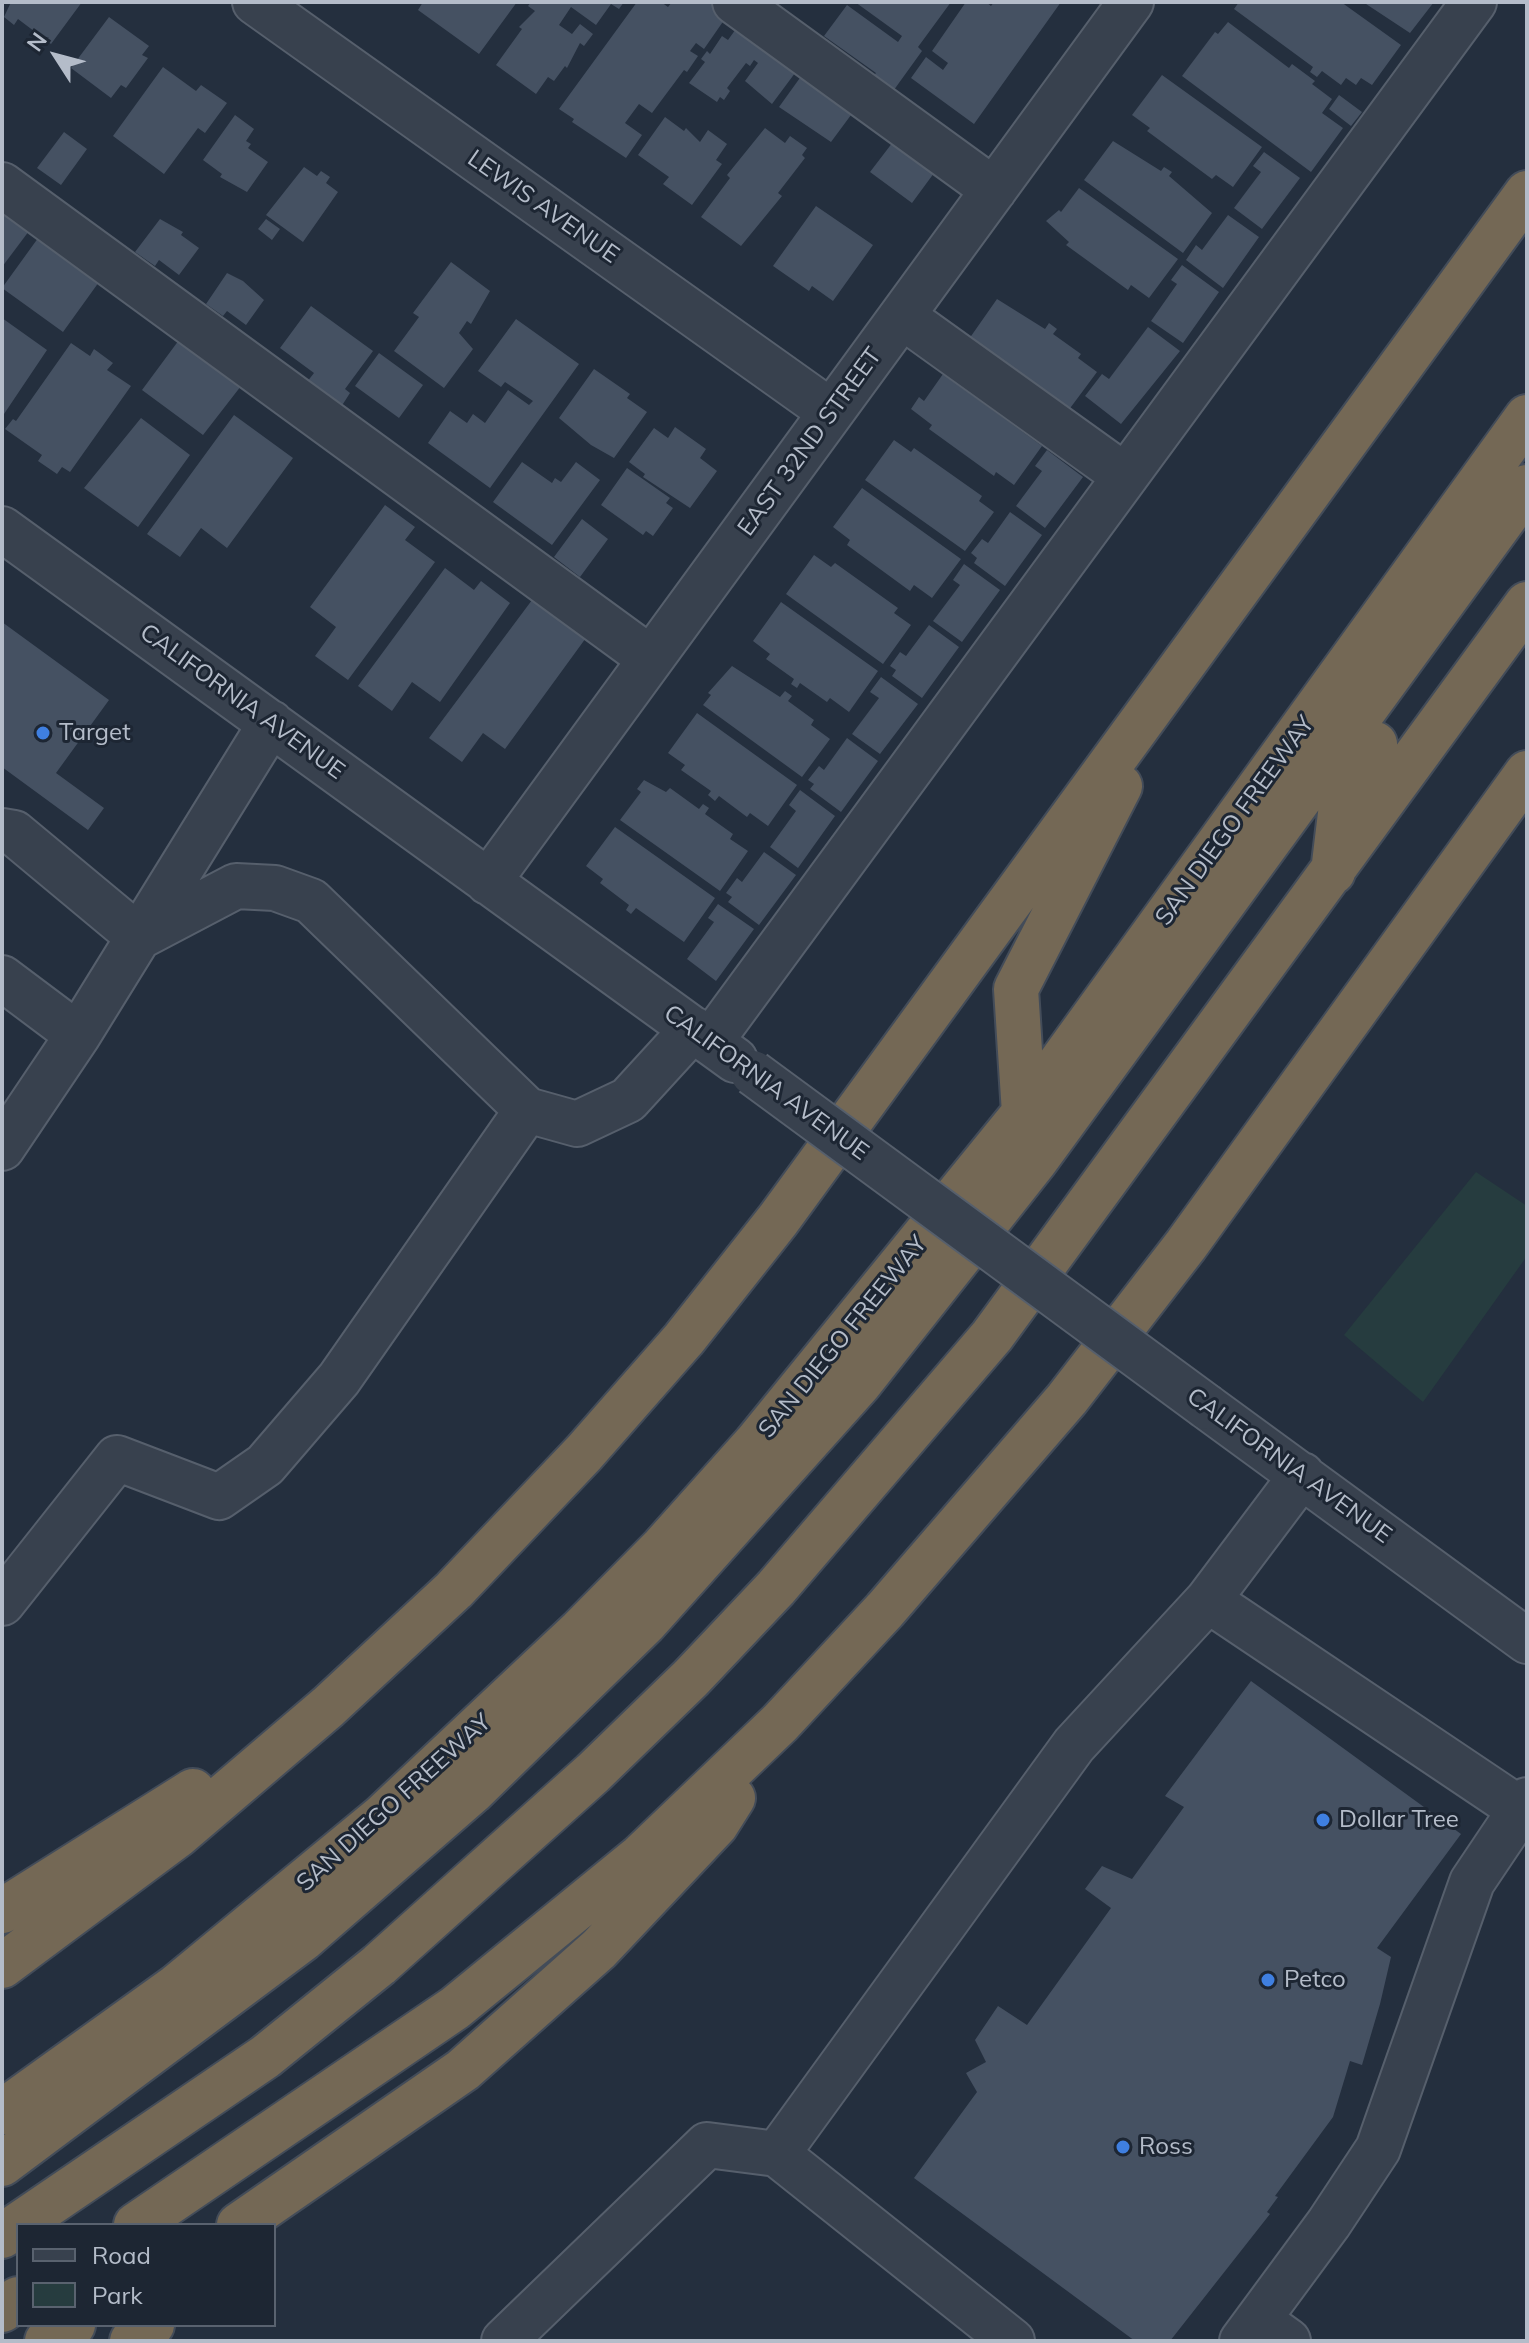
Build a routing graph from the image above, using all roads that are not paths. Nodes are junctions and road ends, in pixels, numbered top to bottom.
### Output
1 (255, 2) edge
2 (735, 2) edge
3 (1131, 2) edge
4 (1474, 2) edge
5 (2, 185) edge
6 (994, 190) junction
7 (1527, 193) edge
8 (902, 316) junction
9 (831, 412) junction
10 (1527, 417) edge
11 (1125, 476) junction
12 (1527, 487) edge
13 (2, 529) edge
14 (1527, 536) edge
15 (1527, 604) edge
16 (651, 659) junction
17 (1185, 660) junction
18 (271, 723) junction
19 (1527, 773) edge
20 (2, 831) edge
21 (1332, 875) junction
22 (488, 882) junction
23 (139, 937) junction
24 (2, 978) edge
25 (78, 1035) junction
26 (702, 1036) junction
27 (527, 1110) junction
28 (1024, 1113) junction
29 (2, 1148) edge
30 (1302, 1475) junction
31 (1208, 1600) junction
32 (2, 1603) edge
33 (1527, 1641) edge
34 (328, 1707) junction
35 (780, 1723) junction
36 (1524, 1808) edge
37 (2, 1911) edge
38 (2, 1966) edge
39 (2, 2112) edge
40 (777, 2154) junction
41 (2, 2164) edge
42 (248, 2221) edge
43 (21, 2223) edge
44 (139, 2223) edge
45 (70, 2327) edge
46 (150, 2327) edge
47 (1263, 2334) edge
48 (47, 2341) edge
49 (132, 2341) edge
50 (504, 2341) edge
51 (1012, 2341) edge

1 - 9 street, LEWIS AVENUE
2 - 6 street
3 - 6 street, EAST 32ND STREET
4 - 11 street
5 - 16 street
6 - 8 street, EAST 32ND STREET
7 - 17 highway
8 - 9 street, EAST 32ND STREET
8 - 11 street
9 - 16 street, EAST 32ND STREET
10 - 28 highway, SAN DIEGO FREEWAY
11 - 26 street
12 - 41 highway
13 - 18 street, CALIFORNIA AVENUE
14 - 21 highway
15 - 21 highway
16 - 22 street, EAST 32ND STREET
17 - 28 highway
17 - 34 highway
18 - 22 street, CALIFORNIA AVENUE
18 - 23 street
19 - 35 highway
20 - 23 street
21 - 43 highway
22 - 26 street, CALIFORNIA AVENUE
23 - 25 street
23 - 27 street
24 - 25 street
25 - 29 street
26 - 27 street
26 - 30 street, CALIFORNIA AVENUE, bridge
27 - 32 street
28 - 39 highway, SAN DIEGO FREEWAY
30 - 31 street
30 - 33 street, CALIFORNIA AVENUE
31 - 36 street
31 - 40 street
34 - 37 highway
34 - 38 highway
35 - 42 highway
35 - 44 highway
36 - 47 street
40 - 50 street
40 - 51 street
45 - 48 highway
46 - 49 highway

